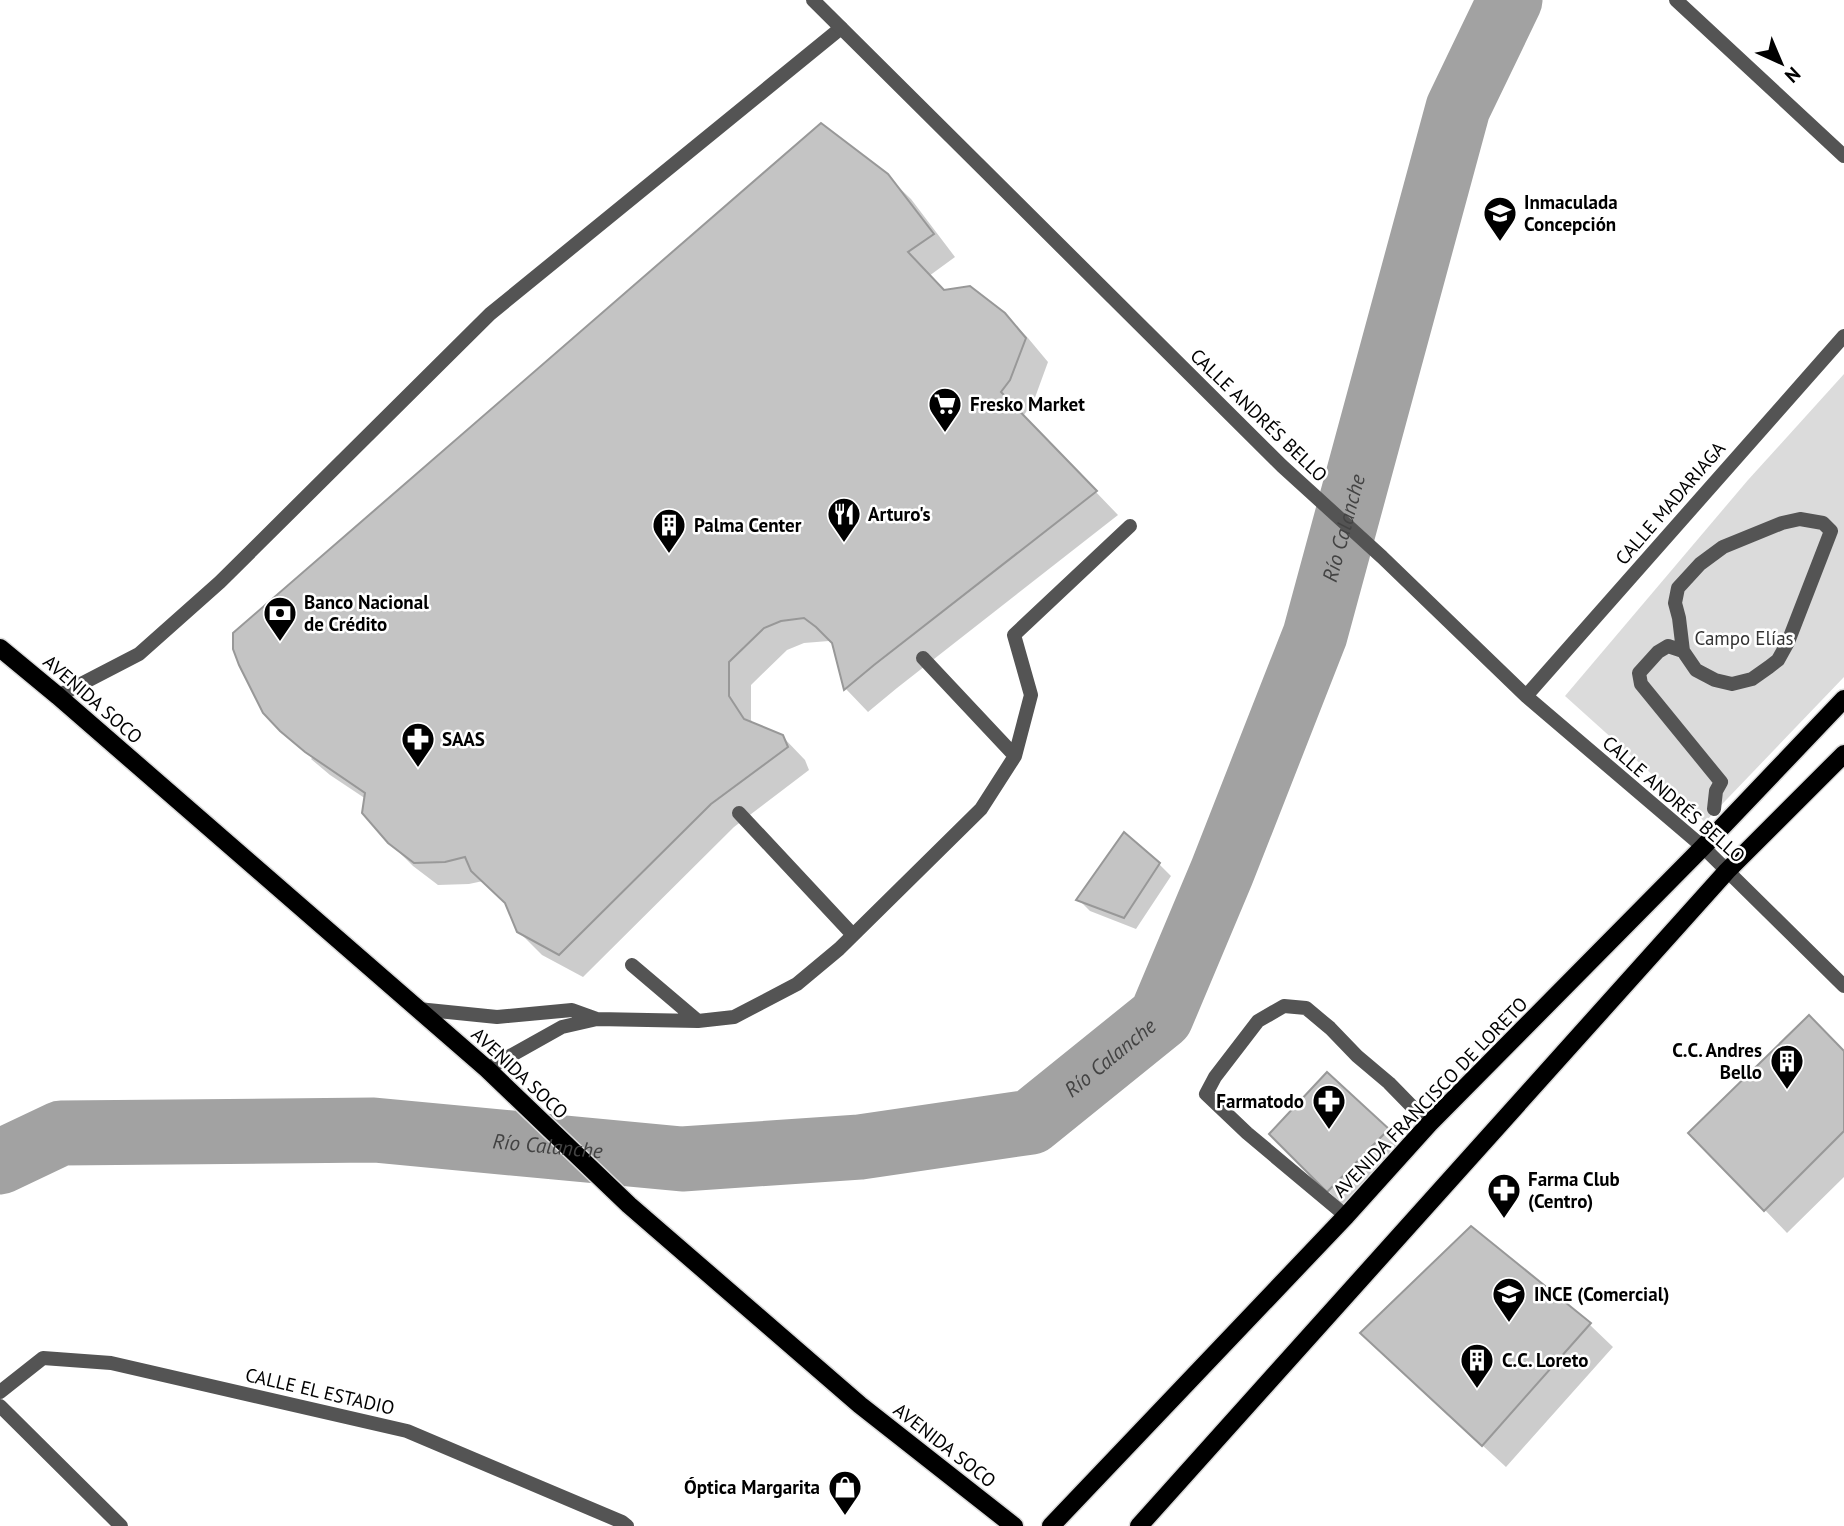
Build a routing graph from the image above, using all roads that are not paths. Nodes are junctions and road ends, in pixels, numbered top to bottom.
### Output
1 (813, 0) edge
2 (1676, 0) edge
3 (841, 28) junction
4 (1844, 156) edge
5 (1844, 336) edge
6 (1130, 526) dead end
7 (0, 648) edge
8 (1683, 651) junction
9 (923, 658) dead end
10 (58, 696) junction
11 (1526, 696) junction
12 (1844, 699) edge
13 (1844, 754) edge
14 (1015, 756) junction
15 (1714, 809) dead end
16 (739, 813) dead end
17 (1703, 847) junction
18 (1727, 871) junction
19 (853, 935) junction
20 (632, 965) dead end
21 (1844, 986) edge
22 (418, 1009) junction
23 (597, 1019) junction
24 (698, 1021) junction
25 (488, 1069) junction
26 (1429, 1124) junction
27 (1346, 1216) junction
28 (0, 1392) edge
29 (0, 1406) edge
30 (121, 1526) edge
31 (627, 1526) edge
32 (1014, 1526) edge
33 (1051, 1526) edge
34 (1139, 1526) edge

1 - 3 street, CALLE ANDRÉS BELLO
2 - 4 street
3 - 10 street
3 - 11 street, CALLE ANDRÉS BELLO
5 - 11 street, CALLE MADARIAGA
6 - 14 street
7 - 10 main road, AVENIDA SOCO
8 - 8 street
8 - 15 street
9 - 14 street
10 - 22 main road, AVENIDA SOCO
11 - 17 street, CALLE ANDRÉS BELLO
12 - 17 main road, AVENIDA FRANCISCO DE LORETO
13 - 18 main road
14 - 19 street
16 - 19 street
17 - 18 street, CALLE ANDRÉS BELLO
17 - 26 main road, AVENIDA FRANCISCO DE LORETO
18 - 21 street, CALLE ANDRÉS BELLO
18 - 34 main road
19 - 24 street
20 - 24 street
22 - 23 street
22 - 25 main road, AVENIDA SOCO
23 - 24 street
23 - 25 street
25 - 32 main road, AVENIDA SOCO
26 - 27 main road, AVENIDA FRANCISCO DE LORETO
26 - 27 street
27 - 33 main road, AVENIDA FRANCISCO DE LORETO
28 - 31 street, CALLE EL ESTADIO
29 - 30 street

